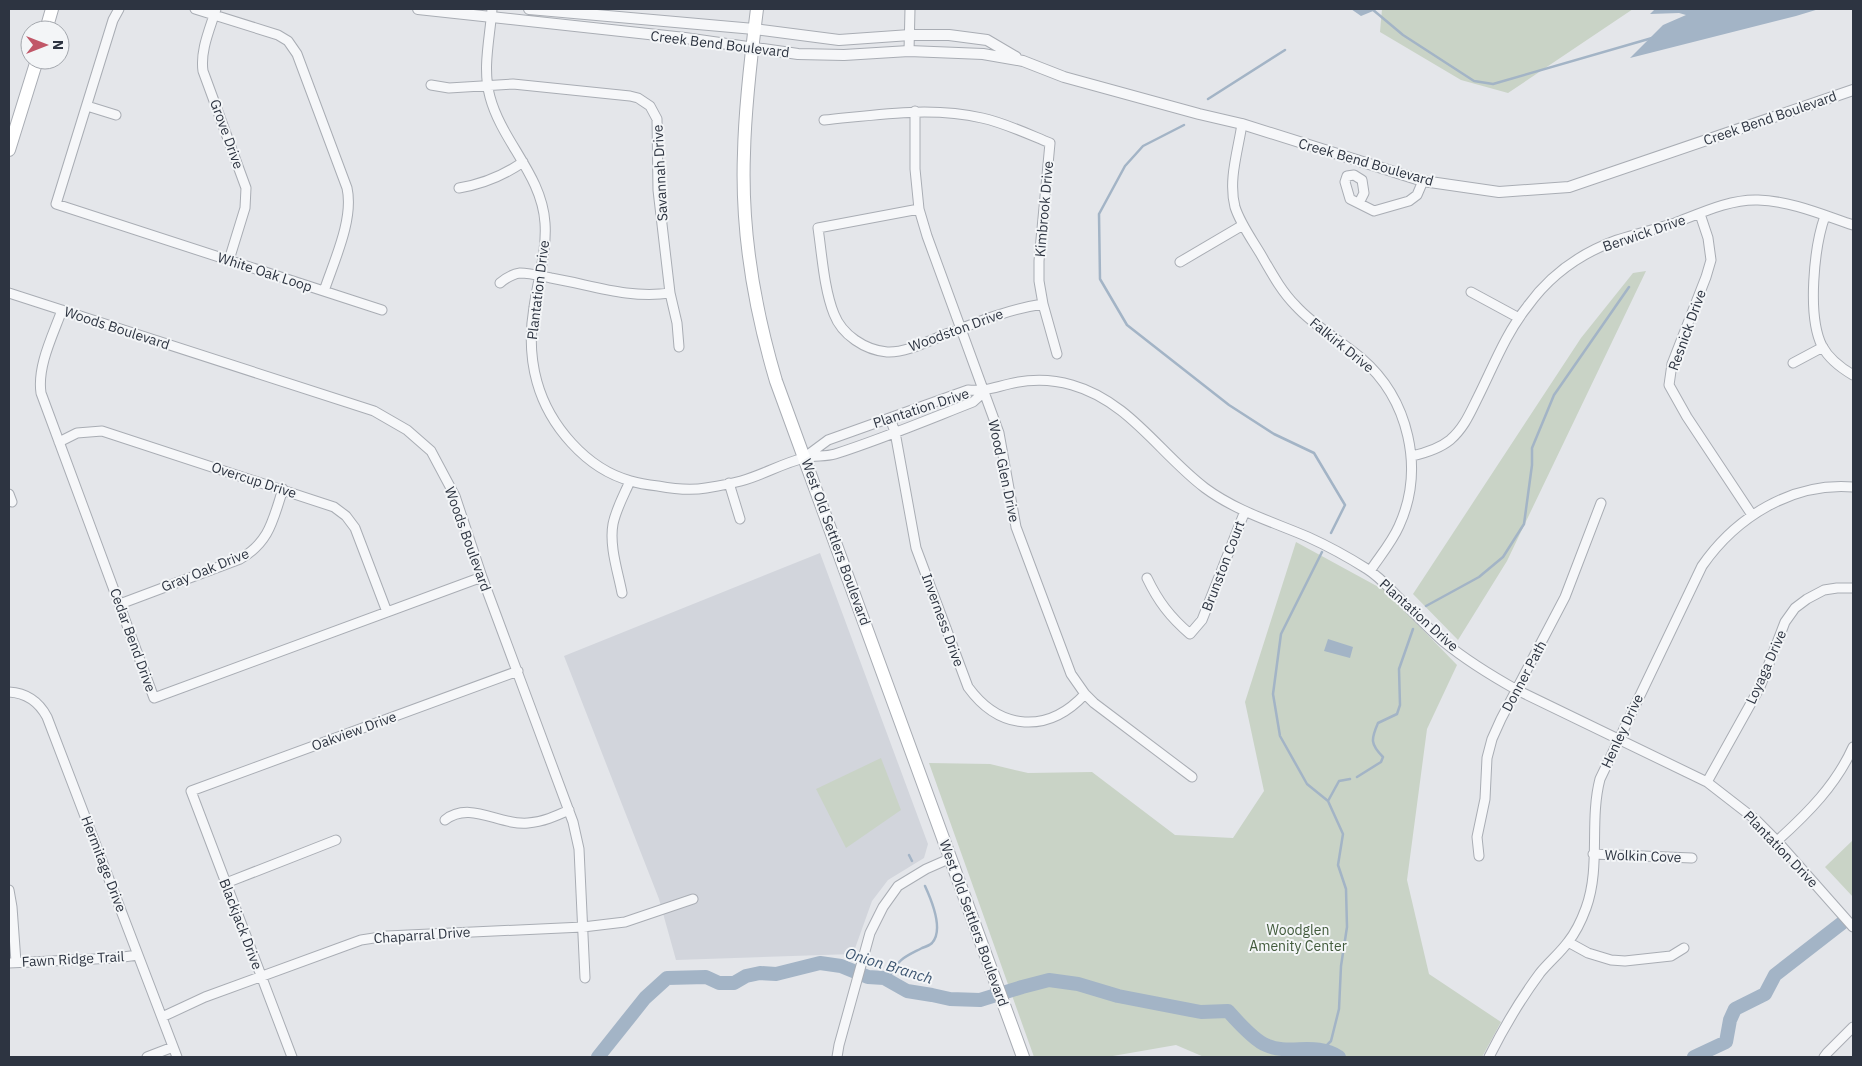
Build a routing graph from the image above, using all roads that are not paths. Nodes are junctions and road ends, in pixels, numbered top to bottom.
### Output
1 (119, 9) edge
2 (195, 9) edge
3 (418, 9) edge
4 (529, 9) edge
5 (757, 9) edge
6 (910, 9) edge
7 (215, 12) edge
8 (492, 12) edge
9 (754, 29) junction
10 (910, 35) junction
11 (752, 47) junction
12 (909, 51) junction
13 (1023, 61) junction
14 (34, 70) edge
15 (488, 84) junction
16 (430, 85) dead end
17 (1853, 90) edge
18 (87, 106) junction
19 (915, 112) junction
20 (116, 115) dead end
21 (824, 120) dead end
22 (1242, 124) junction
23 (9, 150) edge
24 (523, 162) junction
25 (1423, 181) junction
26 (459, 188) dead end
27 (1359, 203) dead end
28 (919, 209) junction
29 (1700, 214) junction
30 (1825, 216) junction
31 (1243, 225) junction
32 (1853, 225) edge
33 (228, 260) junction
34 (1180, 262) dead end
35 (540, 276) junction
36 (500, 283) dead end
37 (324, 291) junction
38 (1471, 292) dead end
39 (9, 293) edge
40 (670, 293) junction
41 (1043, 304) junction
42 (62, 310) junction
43 (382, 310) dead end
44 (1519, 318) junction
45 (961, 328) junction
46 (679, 347) dead end
47 (1823, 347) junction
48 (1057, 354) dead end
49 (1794, 362) dead end
50 (1853, 375) edge
51 (985, 391) junction
52 (890, 418) junction
53 (895, 432) junction
54 (59, 442) junction
55 (1412, 456) junction
56 (805, 457) junction
57 (630, 481) junction
58 (729, 484) junction
59 (1853, 487) edge
60 (283, 489) junction
61 (1601, 503) dead end
62 (1245, 511) junction
63 (1752, 515) junction
64 (740, 520) dead end
65 (1370, 571) junction
66 (482, 577) junction
67 (1147, 578) dead end
68 (1853, 588) edge
69 (622, 593) dead end
70 (120, 604) junction
71 (387, 612) junction
72 (518, 671) junction
73 (1517, 690) junction
74 (9, 692) edge
75 (1085, 694) junction
76 (1618, 739) junction
77 (1853, 747) edge
78 (1192, 777) dead end
79 (1707, 782) junction
80 (191, 791) joint
81 (569, 810) junction
82 (445, 820) dead end
83 (336, 840) dead end
84 (1777, 841) junction
85 (1593, 854) junction
86 (1478, 856) dead end
87 (951, 858) junction
88 (1692, 858) dead end
89 (226, 883) junction
90 (9, 890) edge
91 (693, 899) dead end
92 (583, 926) junction
93 (1853, 927) edge
94 (1568, 942) junction
95 (1684, 948) dead end
96 (138, 955) junction
97 (12, 963) edge
98 (261, 977) junction
99 (585, 978) dead end
100 (162, 1017) junction
101 (1853, 1027) edge
102 (173, 1047) junction
103 (148, 1057) edge
104 (177, 1057) edge
105 (292, 1057) edge
106 (837, 1057) edge
107 (1023, 1057) edge
108 (1489, 1057) edge
109 (1824, 1057) edge

1 - 18 street, White Oak Loop
2 - 7 street, White Oak Loop
3 - 8 street, Creek Bend Boulevard
4 - 9 street, Creek Bend Boulevard
5 - 9 main road, West Old Settlers Boulevard
6 - 10 street
7 - 33 street, Grove Drive
7 - 37 street, White Oak Loop
8 - 11 street, Creek Bend Boulevard
8 - 15 street, Plantation Drive
9 - 10 street, Creek Bend Boulevard
9 - 11 main road, West Old Settlers Boulevard
10 - 12 street
10 - 13 street, Creek Bend Boulevard
11 - 12 street, Creek Bend Boulevard
11 - 56 main road, West Old Settlers Boulevard
12 - 13 street, Creek Bend Boulevard
13 - 22 street, Creek Bend Boulevard
14 - 23 main road
15 - 16 street, Savannah Drive
15 - 24 street, Plantation Drive
15 - 40 street, Savannah Drive
17 - 25 street, Creek Bend Boulevard
18 - 20 street
18 - 33 street, White Oak Loop
19 - 21 street, Kimbrook Drive
19 - 28 street, Wood Glen Drive
19 - 41 street, Kimbrook Drive
22 - 25 street, Creek Bend Boulevard
22 - 31 street, Falkirk Drive
24 - 26 street
24 - 35 street, Plantation Drive
25 - 27 street
28 - 45 street, Wood Glen Drive
28 - 45 street, Woodston Drive
29 - 30 street, Berwick Drive
29 - 44 street, Berwick Drive
29 - 63 street, Resnick Drive
30 - 32 street, Berwick Drive
30 - 47 street
31 - 34 street
31 - 55 street, Falkirk Drive
33 - 37 street, White Oak Loop
35 - 36 street
35 - 40 street
35 - 57 street, Plantation Drive
37 - 43 street
38 - 44 street
39 - 42 street, Woods Boulevard
40 - 46 street, Savannah Drive
41 - 45 street, Woodston Drive
41 - 48 street, Kimbrook Drive
42 - 54 street, Cedar Bend Drive
42 - 66 street, Woods Boulevard
44 - 55 street, Berwick Drive
45 - 51 street, Wood Glen Drive
47 - 49 street
47 - 50 street
51 - 52 street, Plantation Drive
51 - 53 street, Plantation Drive
51 - 62 street, Plantation Drive
51 - 75 street, Wood Glen Drive
52 - 53 street, Inverness Drive
52 - 56 street, Plantation Drive
53 - 56 street, Plantation Drive
53 - 75 street, Inverness Drive
54 - 60 street, Overcup Drive
54 - 70 street, Cedar Bend Drive
55 - 65 street, Falkirk Drive
56 - 58 street, Plantation Drive
56 - 87 main road, West Old Settlers Boulevard
57 - 58 street, Plantation Drive
57 - 69 street
58 - 64 street
59 - 63 street, Henley Drive
60 - 70 street, Gray Oak Drive
60 - 71 street, Overcup Drive
61 - 73 street, Donner Path
62 - 65 street, Plantation Drive
62 - 67 street, Brunston Court
63 - 76 street, Henley Drive
65 - 73 street, Plantation Drive
66 - 71 street, Cedar Bend Drive
66 - 72 street, Woods Boulevard
68 - 79 street, Loyaga Drive
70 - 71 street, Cedar Bend Drive
72 - 80 street, Oakview Drive
72 - 81 street, Woods Boulevard
73 - 76 street, Plantation Drive
73 - 86 street, Donner Path
74 - 96 street, Hermitage Drive
75 - 78 street, Wood Glen Drive
76 - 79 street, Plantation Drive
76 - 85 street, Henley Drive
77 - 84 street
79 - 84 street, Plantation Drive
80 - 89 street, Blackjack Drive
81 - 82 street
81 - 92 street, Woods Boulevard
83 - 89 street
84 - 93 street, Plantation Drive
85 - 88 street, Wolkin Cove
85 - 94 street, Henley Drive
87 - 106 street
87 - 107 main road, West Old Settlers Boulevard
89 - 98 street, Blackjack Drive
90 - 97 street
91 - 92 street, Chaparral Drive
92 - 98 street, Chaparral Drive
92 - 99 street, Woods Boulevard
94 - 95 street
94 - 108 street, Henley Drive
96 - 97 street, Fawn Ridge Trail
96 - 100 street, Hermitage Drive
98 - 100 street, Chaparral Drive
98 - 105 street, Blackjack Drive
100 - 102 street, Hermitage Drive
101 - 109 street
102 - 103 street
102 - 104 street, Hermitage Drive

